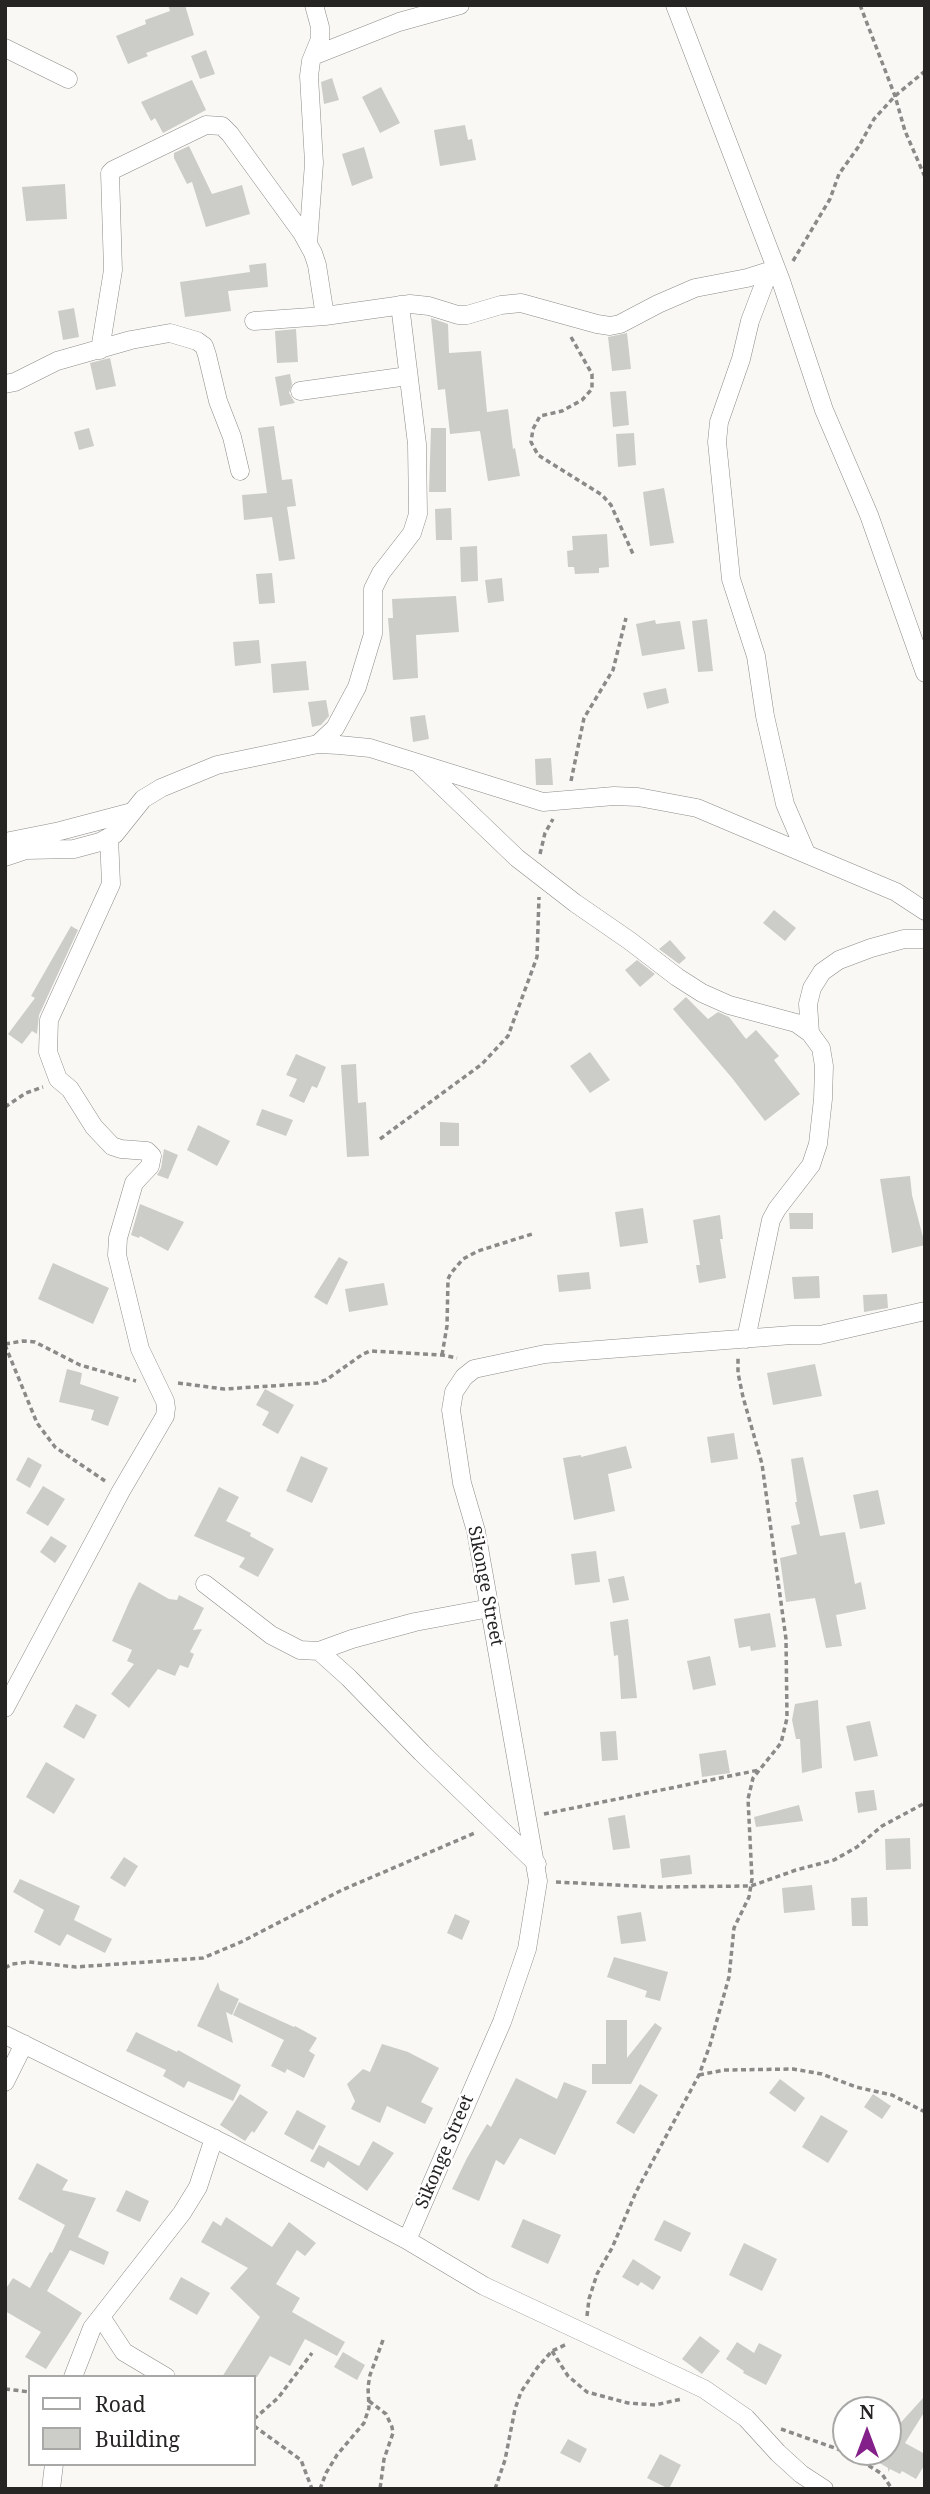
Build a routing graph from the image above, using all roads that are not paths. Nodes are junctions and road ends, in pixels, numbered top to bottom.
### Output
1 (314, 5) edge
2 (460, 5) edge
3 (674, 5) edge
4 (5, 48) edge
5 (313, 56) junction
6 (68, 79) dead end
7 (308, 244) junction
8 (776, 275) junction
9 (400, 305) junction
10 (324, 316) junction
11 (254, 321) dead end
12 (100, 351) junction
13 (408, 376) junction
14 (5, 384) edge
15 (300, 391) dead end
16 (240, 471) dead end
17 (925, 673) edge
18 (317, 744) junction
19 (415, 761) junction
20 (132, 812) junction
21 (109, 837) junction
22 (5, 842) edge
23 (806, 853) junction
24 (5, 857) edge
25 (925, 911) edge
26 (925, 939) edge
27 (810, 1033) junction
28 (925, 1311) edge
29 (742, 1340) junction
30 (205, 1584) dead end
31 (490, 1608) junction
32 (319, 1651) junction
33 (5, 1708) edge
34 (537, 1872) junction
35 (5, 2035) edge
36 (24, 2044) junction
37 (5, 2082) edge
38 (214, 2138) junction
39 (407, 2239) junction
40 (101, 2317) junction
41 (74, 2375) edge
42 (163, 2375) edge
43 (54, 2466) edge
44 (51, 2489) edge
45 (824, 2489) edge

1 - 5 street
2 - 5 street
3 - 8 street
4 - 6 street
5 - 7 street
7 - 10 street
7 - 12 street
8 - 9 street
8 - 17 street
8 - 23 street
9 - 10 street
9 - 13 street
10 - 11 street
12 - 14 street
12 - 16 street
13 - 15 street
13 - 18 street
18 - 19 street
18 - 20 street
19 - 23 street
19 - 27 street
20 - 21 street
20 - 22 street
21 - 24 street
21 - 33 street
23 - 25 street
26 - 27 street
27 - 29 street
28 - 29 street, Sikonge Street
29 - 31 street, Sikonge Street
30 - 32 street
31 - 32 street
31 - 34 street, Sikonge Street
32 - 34 street
34 - 39 street, Sikonge Street
35 - 36 street
36 - 37 street
36 - 38 street
38 - 39 street
38 - 40 street
39 - 45 street
40 - 41 street
40 - 42 street
43 - 44 street

